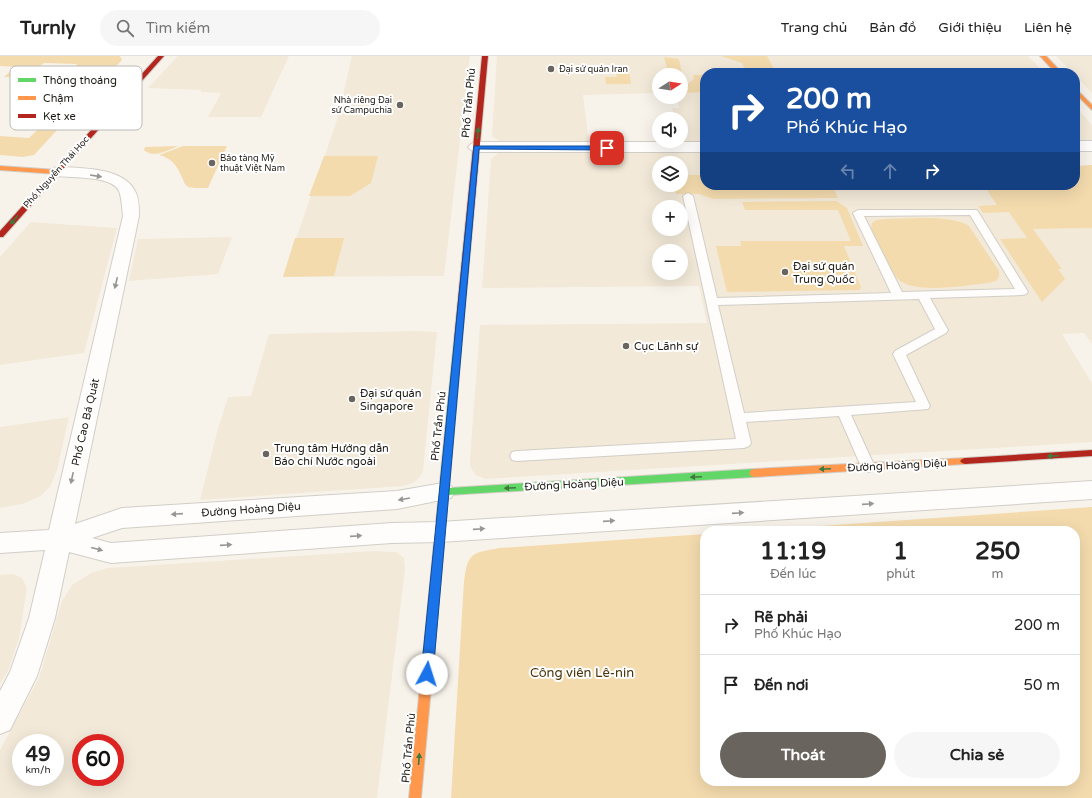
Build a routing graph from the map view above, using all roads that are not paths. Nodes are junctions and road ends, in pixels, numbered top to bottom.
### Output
1 (161, 56) edge
2 (485, 56) edge
3 (1043, 56) edge
4 (1054, 68) edge
5 (142, 77) edge
6 (1080, 95) edge
7 (1092, 108) edge
8 (95, 130) edge
9 (1080, 146) edge
10 (1092, 146) edge
11 (700, 147) edge
12 (476, 148) junction
13 (0, 168) edge
14 (58, 172) junction
15 (688, 196) dead end
16 (0, 236) edge
17 (922, 295) junction
18 (898, 296) junction
19 (712, 302) junction
20 (843, 411) junction
21 (738, 418) junction
22 (1092, 454) edge
23 (517, 456) dead end
24 (868, 467) junction
25 (1092, 490) edge
26 (443, 492) junction
27 (440, 532) junction
28 (59, 539) junction
29 (0, 543) edge
30 (0, 720) edge
31 (415, 798) edge

1 - 5 main road, Phố Nguyễn Thái Học
12 -> 2 main road, Phố Trần Phú
3 - 4 main road
6 - 7 main road
8 - 14 main road, Phố Nguyễn Thái Học
9 - 10 street
11 - 12 street
12 - 26 main road, Phố Trần Phú
13 - 14 main road
14 -> 16 main road, Phố Nguyễn Thái Học
14 -> 28 street, Phố Cao Bá Quát
15 - 19 lane
17 - 18 lane
17 - 18 lane
17 - 20 lane
18 - 19 lane
19 - 21 lane
20 - 21 lane
20 - 24 lane
21 - 23 lane
22 -> 24 main road, Đường Hoàng Diệu
24 -> 26 main road, Đường Hoàng Diệu
27 -> 25 street, Đường Hoàng Diệu
26 - 27 main road, Phố Trần Phú
26 -> 28 street, Đường Hoàng Diệu
28 -> 27 street, Đường Hoàng Diệu
31 -> 27 main road, Phố Trần Phú
28 - 29 street, Đường Hoàng Diệu
28 - 30 street, Phố Cao Bá Quát

